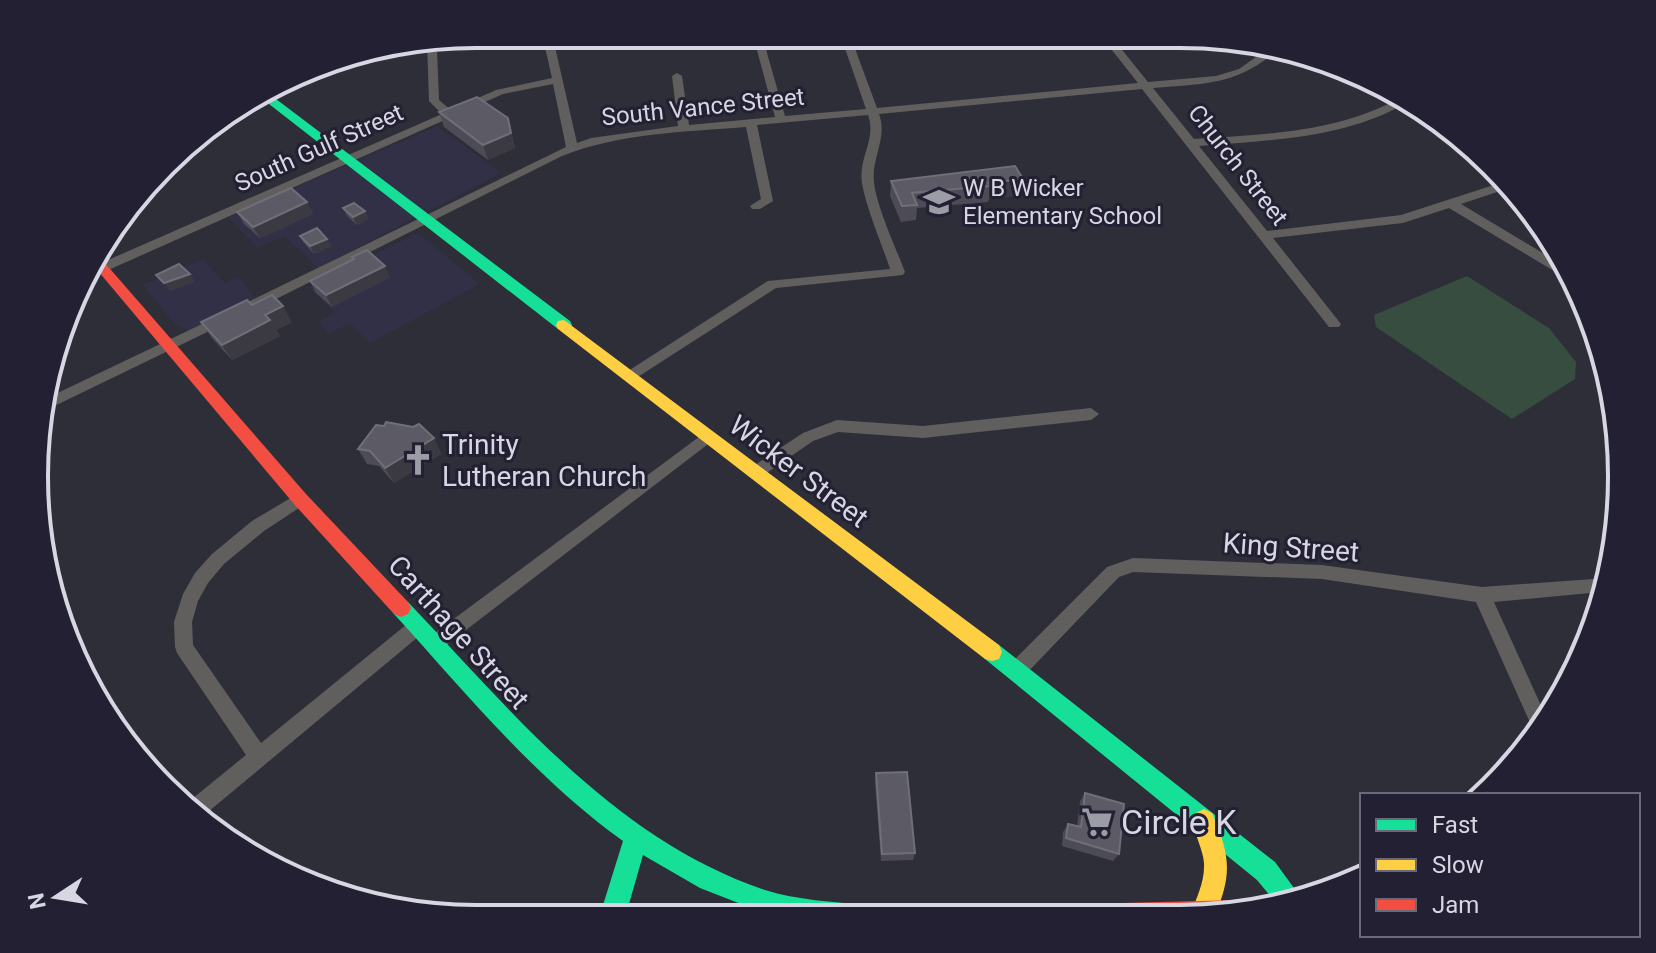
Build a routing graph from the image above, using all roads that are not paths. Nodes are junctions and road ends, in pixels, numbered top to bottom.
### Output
1 (550, 48) edge
2 (761, 48) edge
3 (850, 48) edge
4 (1116, 48) edge
5 (432, 51) edge
6 (1264, 56) edge
7 (677, 76) dead end
8 (556, 80) junction
9 (1148, 87) junction
10 (271, 100) edge
11 (1395, 106) edge
12 (873, 112) junction
13 (449, 114) junction
14 (781, 121) junction
15 (751, 123) junction
16 (684, 129) junction
17 (1191, 143) junction
18 (572, 147) junction
19 (349, 159) junction
20 (1496, 188) edge
21 (1452, 204) junction
22 (756, 206) dead end
23 (427, 220) junction
24 (1264, 235) junction
25 (105, 262) edge
26 (1552, 264) edge
27 (101, 271) edge
28 (249, 307) edge
29 (236, 313) edge
30 (1334, 324) dead end
31 (172, 344) junction
32 (630, 377) junction
33 (55, 401) edge
34 (1091, 414) dead end
35 (707, 437) junction
36 (755, 473) junction
37 (299, 499) junction
38 (1594, 585) edge
39 (1482, 595) junction
40 (418, 626) junction
41 (434, 644) junction
42 (1016, 671) junction
43 (1536, 715) edge
44 (259, 757) junction
45 (201, 804) edge
46 (1204, 821) junction
47 (636, 837) junction
48 (1283, 892) edge
49 (1208, 904) edge
50 (616, 905) edge
51 (783, 905) edge

1 - 8 street
2 - 14 street
3 - 12 street
4 - 9 street, Church Street
5 - 13 street
6 - 9 street, South Vance Street
7 - 16 street
8 - 13 street, South Gulf Street
8 - 18 street
9 - 12 street, South Vance Street
9 - 17 street, Church Street
10 - 19 street, Wicker Street
11 - 17 street
12 - 14 street, South Vance Street
12 - 32 street
13 - 19 street, South Gulf Street
14 - 15 street, South Vance Street
15 - 16 street, South Vance Street
15 - 22 street
16 - 18 street, South Vance Street
17 - 24 street, Church Street
18 - 23 street, South Vance Street
19 - 23 street, Wicker Street
19 - 25 street, South Gulf Street
20 - 21 street
21 - 24 street
21 - 26 street
23 - 28 street, South Vance Street
23 - 32 street, Wicker Street
24 - 30 street, Church Street
27 - 31 street, Carthage Street
29 - 31 street
31 - 33 street
31 - 37 street, Carthage Street
32 - 35 street, Wicker Street
34 - 36 street
35 - 36 street, Wicker Street
35 - 41 street
36 - 42 street, Wicker Street
37 - 40 street, Carthage Street
37 - 44 street
38 - 39 street, King Street
39 - 42 street, King Street
39 - 43 street
40 - 41 street, Carthage Street
40 - 44 street
41 - 47 street, Carthage Street
42 - 46 street, Wicker Street
44 - 45 street
46 - 48 street, Wicker Street
46 - 49 street
47 - 50 street
47 - 51 street, Carthage Street

